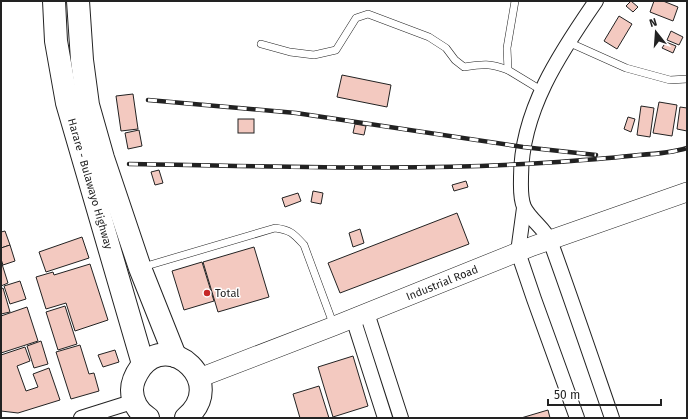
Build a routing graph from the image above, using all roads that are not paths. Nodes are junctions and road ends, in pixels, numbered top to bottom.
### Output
1 (54, 1) edge
2 (78, 1) edge
3 (515, 1) edge
4 (596, 1) edge
5 (568, 42) junction
6 (261, 44) dead end
7 (508, 70) junction
8 (687, 79) edge
9 (542, 90) junction
10 (687, 192) edge
11 (524, 208) junction
12 (550, 240) junction
13 (518, 252) junction
14 (140, 268) junction
15 (118, 275) junction
16 (360, 316) junction
17 (334, 326) junction
18 (175, 356) junction
19 (143, 364) junction
20 (199, 378) junction
21 (134, 401) junction
22 (201, 409) edge
23 (81, 418) edge
24 (148, 418) edge
25 (186, 418) edge
26 (385, 418) edge
27 (401, 418) edge
28 (577, 418) edge
29 (612, 418) edge

1 - 15 highway, Harare - Bulawayo Highway
2 - 14 highway, Harare - Bulawayo Highway
3 - 7 lane
4 - 5 street
5 - 8 lane
5 - 9 street
6 - 7 lane
7 - 9 lane
9 - 11 street
10 - 12 street, Industrial Road
11 - 12 street
11 - 13 street
12 - 13 street, Industrial Road
12 - 29 street
13 - 16 street, Industrial Road
13 - 28 street
14 - 15 highway
14 - 17 lane
14 - 18 highway, Harare - Bulawayo Highway
15 - 19 highway, Harare - Bulawayo Highway
16 - 17 street, Industrial Road
16 - 26 street
16 - 27 street
17 - 20 street, Industrial Road
18 - 19 highway
18 - 20 highway
19 - 21 highway
20 - 22 highway
21 - 23 street
21 - 24 highway
22 - 25 highway

